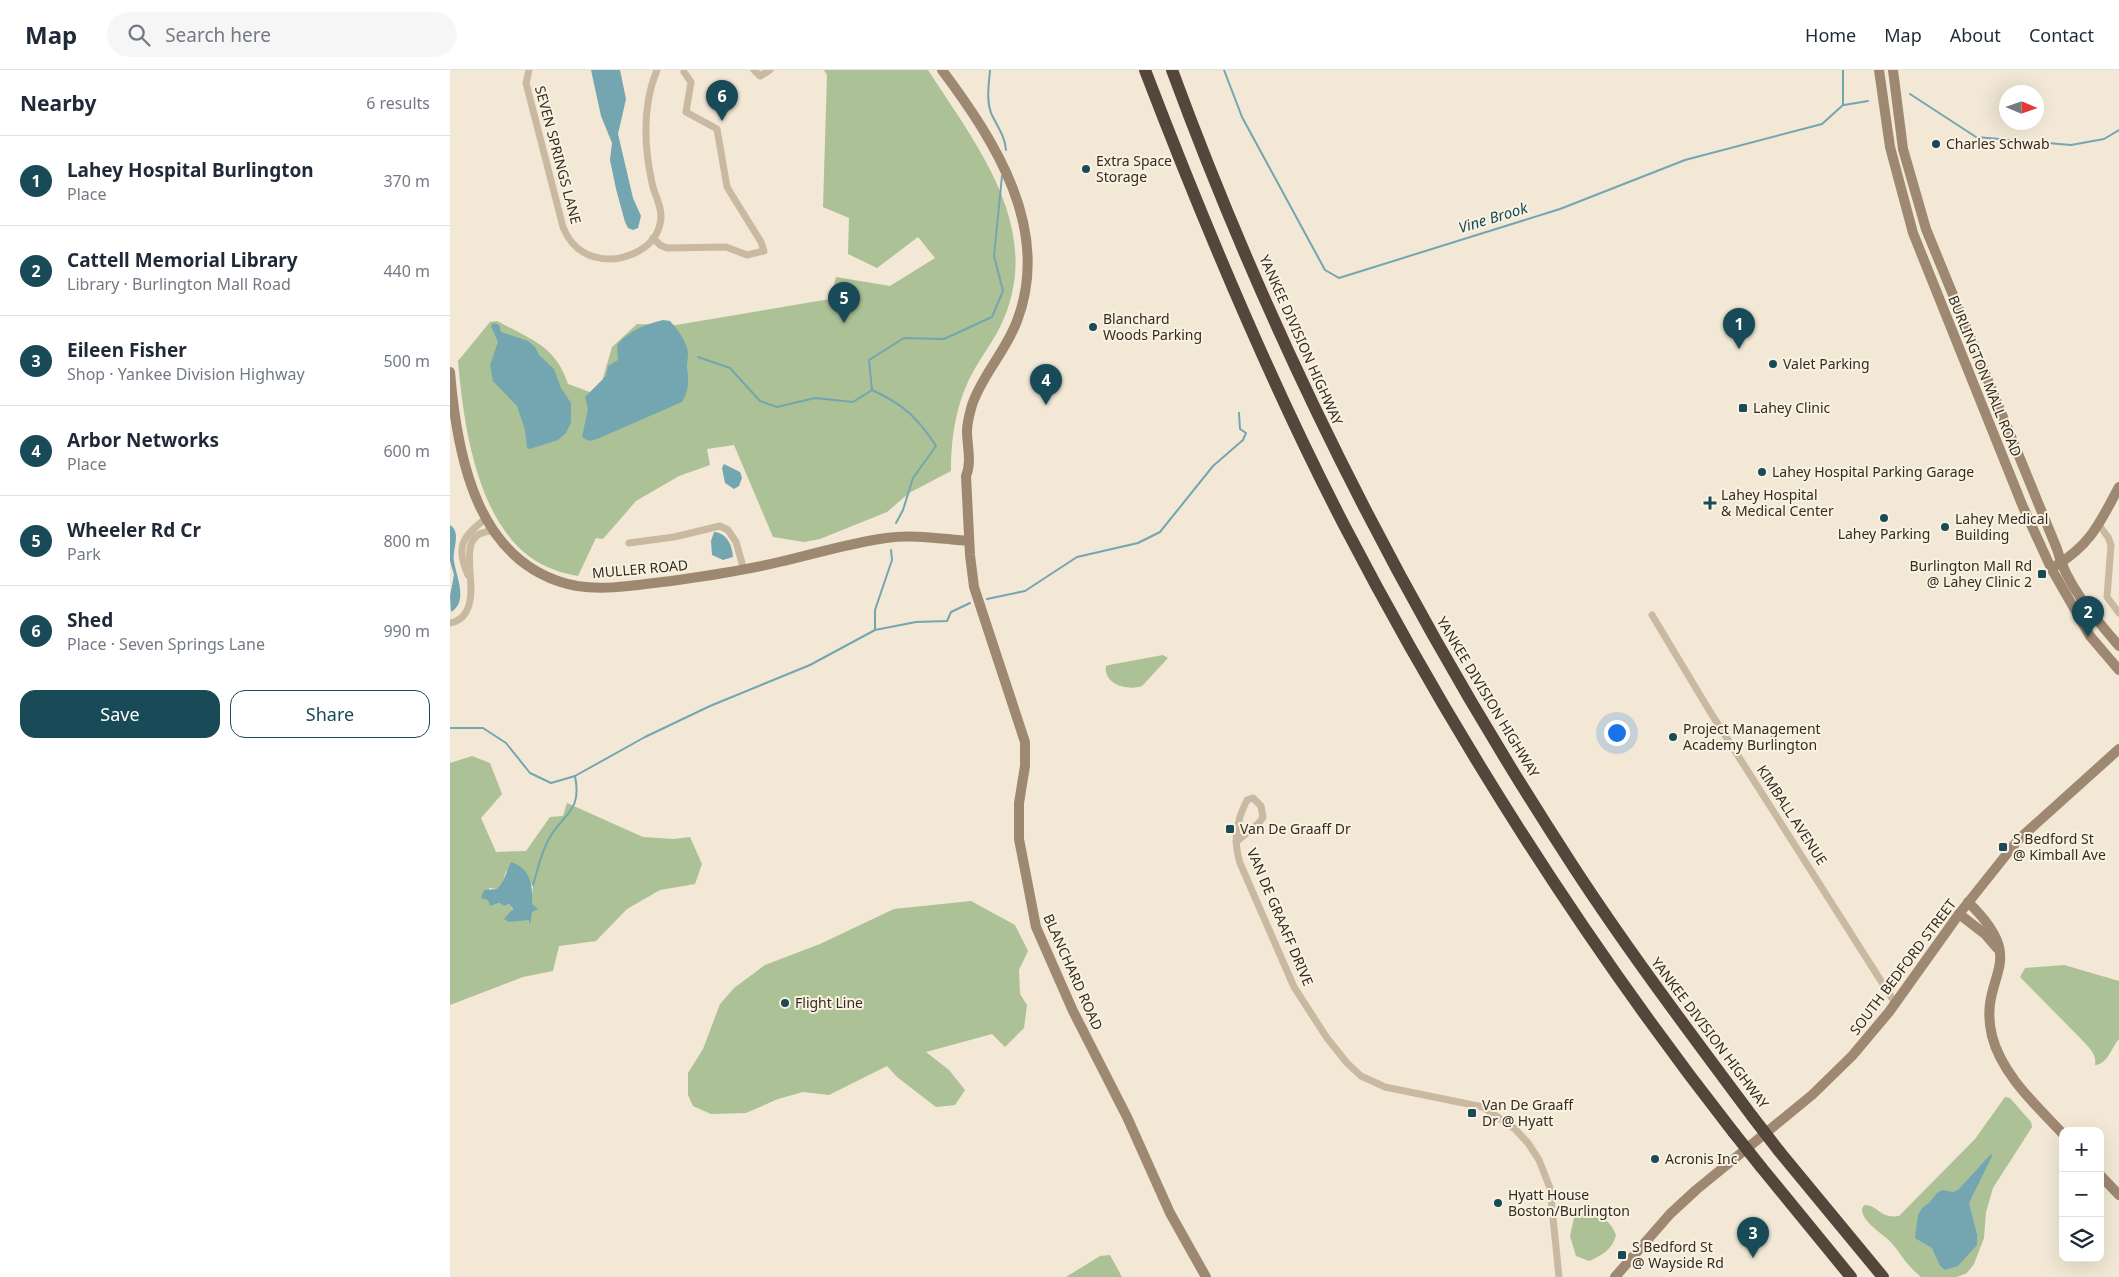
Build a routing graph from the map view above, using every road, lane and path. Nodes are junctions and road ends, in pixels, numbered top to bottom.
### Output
1 (529, 70) edge
2 (656, 70) edge
3 (677, 70) edge
4 (754, 70) edge
5 (770, 70) edge
6 (942, 70) edge
7 (1145, 70) edge
8 (1172, 70) edge
9 (1879, 70) edge
10 (1893, 70) edge
11 (685, 71) edge
12 (653, 238) junction
13 (450, 372) edge
14 (2119, 488) edge
15 (485, 520) junction
16 (2099, 525) junction
17 (493, 531) junction
18 (969, 541) junction
19 (629, 543) dead end
20 (2061, 563) junction
21 (2051, 568) junction
22 (744, 570) junction
23 (470, 577) junction
24 (2119, 613) edge
25 (1652, 615) dead end
26 (450, 623) edge
27 (2119, 646) edge
28 (2118, 670) edge
29 (2119, 749) edge
30 (1236, 842) junction
31 (1968, 902) junction
32 (1959, 914) junction
33 (2001, 955) junction
34 (1896, 1003) junction
35 (2059, 1129) edge
36 (2104, 1179) edge
37 (2119, 1195) edge
38 (1846, 1232) junction
39 (1206, 1277) edge
40 (1559, 1277) edge
41 (1615, 1277) edge
42 (1851, 1277) edge
43 (1883, 1277) edge
44 (1894, 1277) edge

1 - 12 street, SEVEN SPRINGS LANE
2 - 12 street
3 - 11 street
4 - 5 street
6 - 18 main road, BLANCHARD ROAD
7 - 42 highway, bridge
8 - 38 highway, YANKEE DIVISION HIGHWAY, bridge
9 - 21 main road, BURLINGTON MALL ROAD
10 - 20 main road, BURLINGTON MALL ROAD
11 - 12 street
13 - 15 main road, MULLER ROAD
14 - 16 main road
15 - 17 main road, MULLER ROAD
15 - 23 street
16 - 20 main road
16 - 24 street
17 - 22 main road, MULLER ROAD
17 - 23 street
18 - 22 main road, MULLER ROAD
18 - 39 main road, BLANCHARD ROAD
19 - 22 street
20 - 21 main road
20 - 27 main road, BURLINGTON MALL ROAD
21 - 28 main road, BURLINGTON MALL ROAD
23 - 26 street
25 - 34 street, KIMBALL AVENUE
29 - 31 main road, SOUTH BEDFORD STREET
30 - 30 street, VAN DE GRAAFF DRIVE
30 - 40 street, VAN DE GRAAFF DRIVE
31 - 32 main road, SOUTH BEDFORD STREET
31 - 33 main road
32 - 33 main road
32 - 34 main road, SOUTH BEDFORD STREET
33 - 35 main road
34 - 41 main road, SOUTH BEDFORD STREET
36 - 37 main road
38 - 43 highway, YANKEE DIVISION HIGHWAY
38 - 44 highway

